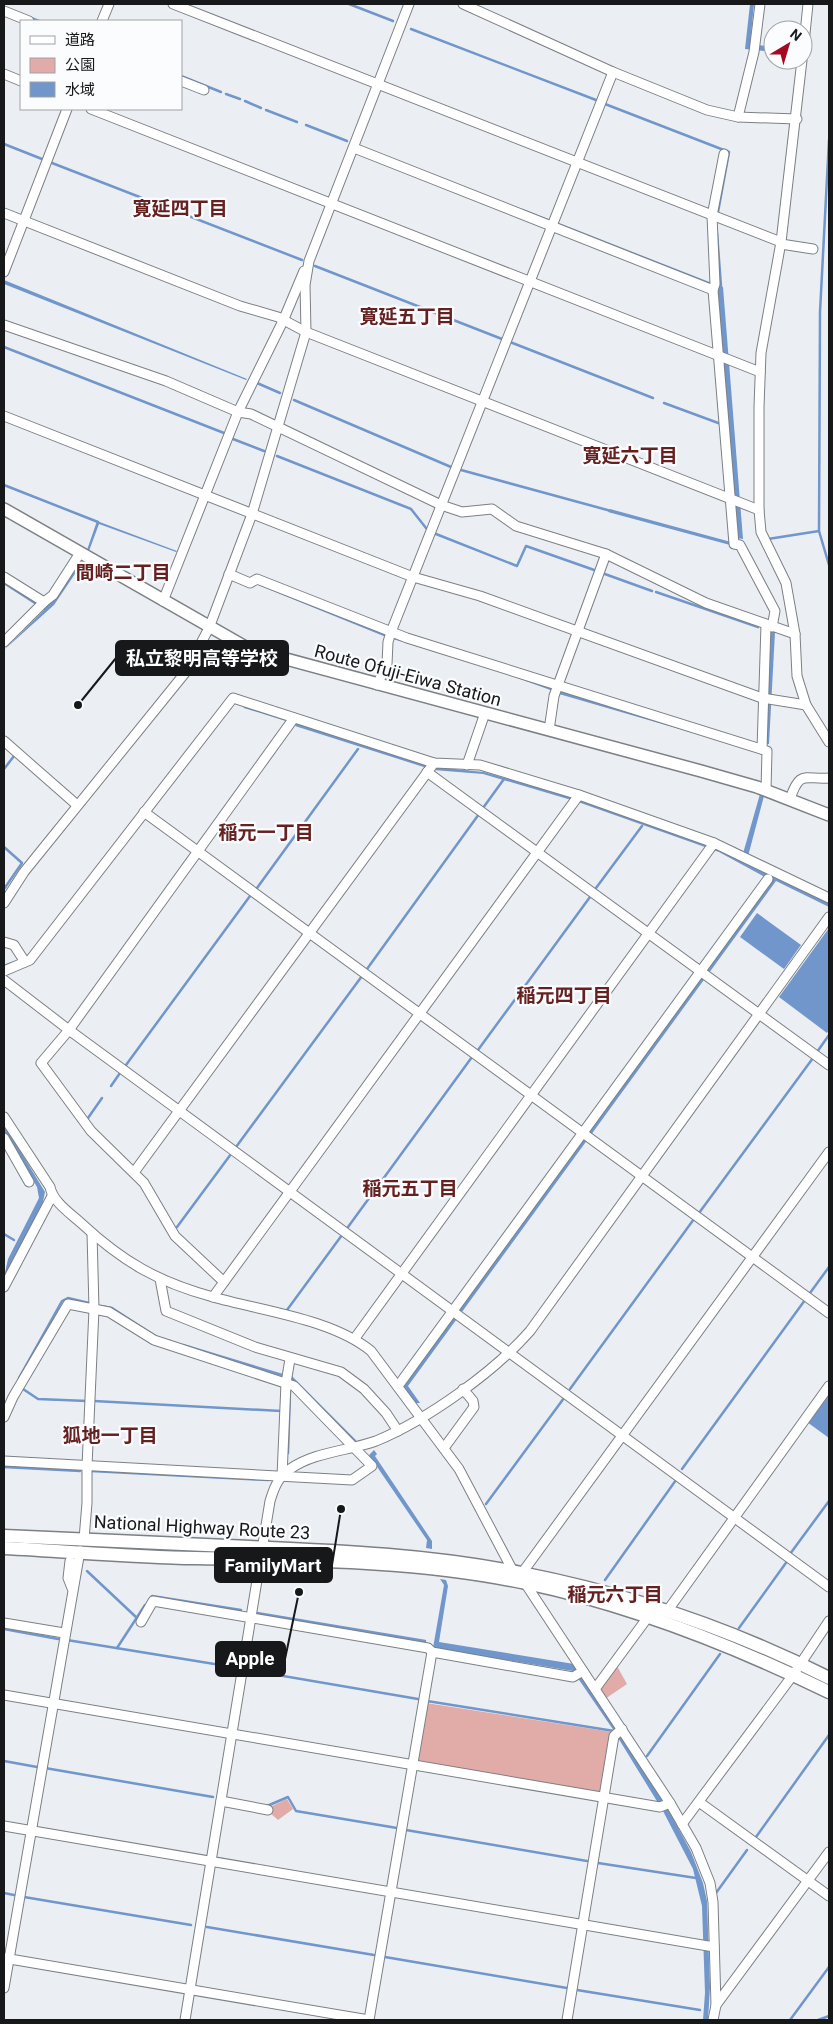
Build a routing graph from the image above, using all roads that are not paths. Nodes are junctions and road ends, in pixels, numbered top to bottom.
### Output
1 (109, 4) edge
2 (173, 4) edge
3 (409, 4) edge
4 (463, 4) edge
5 (760, 4) edge
6 (808, 4) edge
7 (4, 11) edge
8 (26, 20) edge
9 (102, 20) edge
10 (806, 20) edge
11 (801, 70) edge
12 (613, 72) junction
13 (4, 74) edge
14 (182, 80) edge
15 (20, 81) edge
16 (378, 84) junction
17 (204, 90) dead end
18 (68, 110) edge
19 (94, 110) edge
20 (738, 117) junction
21 (797, 119) junction
22 (354, 148) junction
23 (724, 154) dead end
24 (576, 162) junction
25 (332, 204) junction
26 (4, 213) edge
27 (712, 216) junction
28 (24, 221) junction
29 (551, 226) junction
30 (781, 243) junction
31 (813, 249) dead end
32 (309, 261) junction
33 (4, 272) edge
34 (530, 282) junction
35 (713, 290) junction
36 (283, 321) junction
37 (4, 325) edge
38 (306, 332) junction
39 (723, 357) junction
40 (760, 372) junction
41 (482, 400) junction
42 (238, 412) junction
43 (4, 416) edge
44 (278, 426) junction
45 (206, 496) junction
46 (734, 500) junction
47 (441, 504) junction
48 (4, 509) edge
49 (759, 510) junction
50 (252, 514) junction
51 (80, 553) junction
52 (606, 554) junction
53 (229, 574) junction
54 (4, 577) edge
55 (413, 577) junction
56 (163, 602) junction
57 (42, 605) junction
58 (769, 626) junction
59 (209, 628) junction
60 (577, 632) junction
61 (795, 634) junction
62 (390, 635) junction
63 (4, 642) edge
64 (377, 685) junction
65 (558, 686) junction
66 (768, 699) junction
67 (806, 704) junction
68 (485, 714) junction
69 (294, 718) junction
70 (549, 730) junction
71 (4, 741) edge
72 (829, 742) edge
73 (762, 749) junction
74 (467, 765) junction
75 (430, 767) junction
76 (829, 778) edge
77 (766, 790) junction
78 (577, 798) junction
79 (790, 800) junction
80 (77, 805) junction
81 (144, 812) junction
82 (829, 815) edge
83 (712, 846) junction
84 (199, 852) junction
85 (538, 853) junction
86 (768, 879) dead end
87 (829, 898) edge
88 (4, 903) edge
89 (829, 917) edge
90 (308, 932) junction
91 (649, 934) junction
92 (4, 942) edge
93 (25, 962) junction
94 (4, 971) edge
95 (703, 973) junction
96 (4, 980) edge
97 (420, 1014) junction
98 (760, 1015) junction
99 (68, 1030) junction
100 (829, 1065) edge
101 (531, 1094) junction
102 (180, 1110) junction
103 (4, 1116) edge
104 (586, 1135) junction
105 (4, 1138) edge
106 (829, 1152) edge
107 (135, 1171) junction
108 (643, 1177) junction
109 (29, 1182) dead end
110 (290, 1191) junction
111 (52, 1196) junction
112 (92, 1233) junction
113 (753, 1256) junction
114 (401, 1273) junction
115 (160, 1279) junction
116 (224, 1282) junction
117 (4, 1287) edge
118 (213, 1297) junction
119 (94, 1309) junction
120 (456, 1313) junction
121 (829, 1313) edge
122 (355, 1338) junction
123 (510, 1353) junction
124 (290, 1358) junction
125 (286, 1383) junction
126 (398, 1386) junction
127 (829, 1386) edge
128 (463, 1389) junction
129 (4, 1417) edge
130 (420, 1418) junction
131 (398, 1431) junction
132 (624, 1435) junction
133 (356, 1448) junction
134 (444, 1448) junction
135 (4, 1461) edge
136 (87, 1466) junction
137 (282, 1476) junction
138 (734, 1517) junction
139 (4, 1536) edge
140 (81, 1540) junction
141 (4, 1548) edge
142 (263, 1553) junction
143 (70, 1561) dead end
144 (520, 1576) junction
145 (829, 1587) edge
146 (72, 1588) junction
147 (668, 1610) junction
148 (648, 1617) junction
149 (252, 1619) junction
150 (829, 1621) edge
151 (141, 1622) dead end
152 (4, 1623) edge
153 (64, 1633) junction
154 (432, 1652) junction
155 (800, 1663) junction
156 (583, 1671) junction
157 (793, 1675) junction
158 (829, 1678) edge
159 (595, 1689) junction
160 (829, 1692) edge
161 (4, 1695) edge
162 (52, 1703) junction
163 (622, 1729) junction
164 (234, 1733) junction
165 (412, 1765) junction
166 (603, 1796) junction
167 (221, 1801) junction
168 (699, 1802) junction
169 (670, 1803) junction
170 (268, 1810) dead end
171 (682, 1824) junction
172 (4, 1826) edge
173 (30, 1831) junction
174 (829, 1852) edge
175 (212, 1861) junction
176 (808, 1881) junction
177 (390, 1891) junction
178 (829, 1896) edge
179 (583, 1924) junction
180 (714, 1947) junction
181 (6, 1958) edge
182 (4, 1988) edge
183 (190, 1990) junction
184 (716, 2005) junction
185 (185, 2020) edge
186 (369, 2020) edge
187 (566, 2020) edge
188 (713, 2020) edge

1 - 9 street
2 - 16 street
3 - 16 street
4 - 12 street
5 - 20 street
6 - 10 street
7 - 8 street
11 - 21 street
12 - 20 street
12 - 24 street
13 - 15 street
14 - 17 street
16 - 22 street
16 - 24 street
18 - 28 street
19 - 25 street
20 - 21 street
21 - 30 street
22 - 25 street
22 - 29 street
23 - 27 street
24 - 27 street
24 - 29 street
25 - 32 street
25 - 34 street
26 - 28 street
27 - 30 street
27 - 35 street
28 - 33 street
28 - 36 street
29 - 34 street
29 - 35 street
30 - 31 street
30 - 40 street
32 - 36 street
32 - 38 street
34 - 39 street
34 - 41 street
35 - 39 street
36 - 38 street
36 - 42 street
37 - 42 street
38 - 41 street
38 - 44 street
39 - 40 street
39 - 46 street
40 - 49 street
41 - 46 street
41 - 47 street
42 - 44 street
42 - 45 street
43 - 45 street
44 - 47 street
44 - 50 street
45 - 50 street
45 - 56 street
46 - 49 street
46 - 58 street
47 - 52 street
47 - 55 street
48 - 51 main road, Route Ofuji-Eiwa Station
49 - 61 street
50 - 53 street
50 - 55 street
51 - 56 main road, Route Ofuji-Eiwa Station
51 - 57 street
52 - 58 street
52 - 60 street
53 - 59 street
53 - 62 street
54 - 57 street
55 - 60 street
55 - 62 street
56 - 59 main road, Route Ofuji-Eiwa Station
57 - 63 street
58 - 61 street
58 - 66 street
59 - 64 main road, Route Ofuji-Eiwa Station
59 - 80 street
60 - 65 street
60 - 66 street
61 - 67 street
62 - 64 street
62 - 65 street
64 - 68 main road, Route Ofuji-Eiwa Station
65 - 70 street
65 - 73 street
66 - 67 street
66 - 73 street
67 - 72 street
68 - 70 main road, Route Ofuji-Eiwa Station
68 - 74 street
69 - 75 street
69 - 81 street
69 - 84 street
70 - 77 main road, Route Ofuji-Eiwa Station
71 - 80 street
73 - 77 street
74 - 75 street
74 - 78 street
75 - 85 street
75 - 90 street
76 - 79 street
77 - 79 main road, Route Ofuji-Eiwa Station
78 - 83 street
78 - 85 street
79 - 82 main road, Route Ofuji-Eiwa Station
80 - 88 street
81 - 84 street
81 - 93 street
83 - 87 street
83 - 91 street
84 - 90 street
84 - 99 street
85 - 91 street
85 - 97 street
86 - 95 street
89 - 98 street
90 - 97 street
90 - 102 street
91 - 95 street
91 - 101 street
92 - 93 street
93 - 94 street
95 - 98 street
95 - 104 street
96 - 99 street
97 - 101 street
97 - 110 street
98 - 100 street
98 - 108 street
99 - 102 street
99 - 107 street
101 - 104 street
101 - 114 street
102 - 107 street
102 - 110 street
103 - 111 street
104 - 108 street
104 - 120 street
105 - 109 street
106 - 113 street
107 - 116 street
108 - 113 street
108 - 123 street
110 - 114 street
110 - 116 street
111 - 112 street
111 - 117 street
112 - 115 street
112 - 119 street
113 - 121 street
113 - 132 street
114 - 120 street
114 - 122 street
115 - 118 street
115 - 124 street
116 - 118 street
118 - 122 street
119 - 125 street
119 - 129 street
119 - 136 street
120 - 123 street
120 - 126 street
122 - 126 street
123 - 128 street
123 - 132 street
124 - 125 street
124 - 131 street
125 - 133 street
125 - 137 street
126 - 130 street
127 - 138 street
128 - 130 street
128 - 134 street
130 - 131 street
130 - 134 street
131 - 133 street
132 - 138 street
132 - 144 street
133 - 137 street
133 - 137 street
134 - 144 street
135 - 136 street
136 - 137 street
136 - 140 street
137 - 142 street
138 - 145 street
138 - 147 street
139 - 140 highway, National Highway Route 23
140 - 141 highway, National Highway Route 23
140 - 142 highway, National Highway Route 23
140 - 146 street
142 - 144 highway, National Highway Route 23
142 - 149 street
143 - 146 street
144 - 147 highway, National Highway Route 23
144 - 148 highway, National Highway Route 23
144 - 156 street
146 - 153 street
147 - 155 highway, National Highway Route 23
148 - 157 highway, National Highway Route 23
148 - 159 street
149 - 151 street
149 - 154 street
149 - 164 street
150 - 155 street
152 - 153 street
153 - 162 street
154 - 156 street
154 - 165 street
155 - 157 street
155 - 158 highway, National Highway Route 23
156 - 159 street
157 - 160 highway, National Highway Route 23
157 - 168 street
159 - 163 street
161 - 162 street
162 - 164 street
162 - 173 street
163 - 166 street
163 - 169 street
164 - 165 street
164 - 167 street
165 - 166 street
165 - 177 street
166 - 169 street
166 - 179 street
167 - 170 street
167 - 175 street
168 - 171 street
168 - 176 street
169 - 171 street
171 - 180 street
172 - 173 street
173 - 175 street
173 - 181 street
174 - 176 street
175 - 177 street
175 - 183 street
176 - 178 street
176 - 184 street
177 - 179 street
177 - 186 street
179 - 180 street
179 - 187 street
180 - 184 street
181 - 182 street
181 - 183 street
183 - 185 street
183 - 186 street
184 - 188 street

